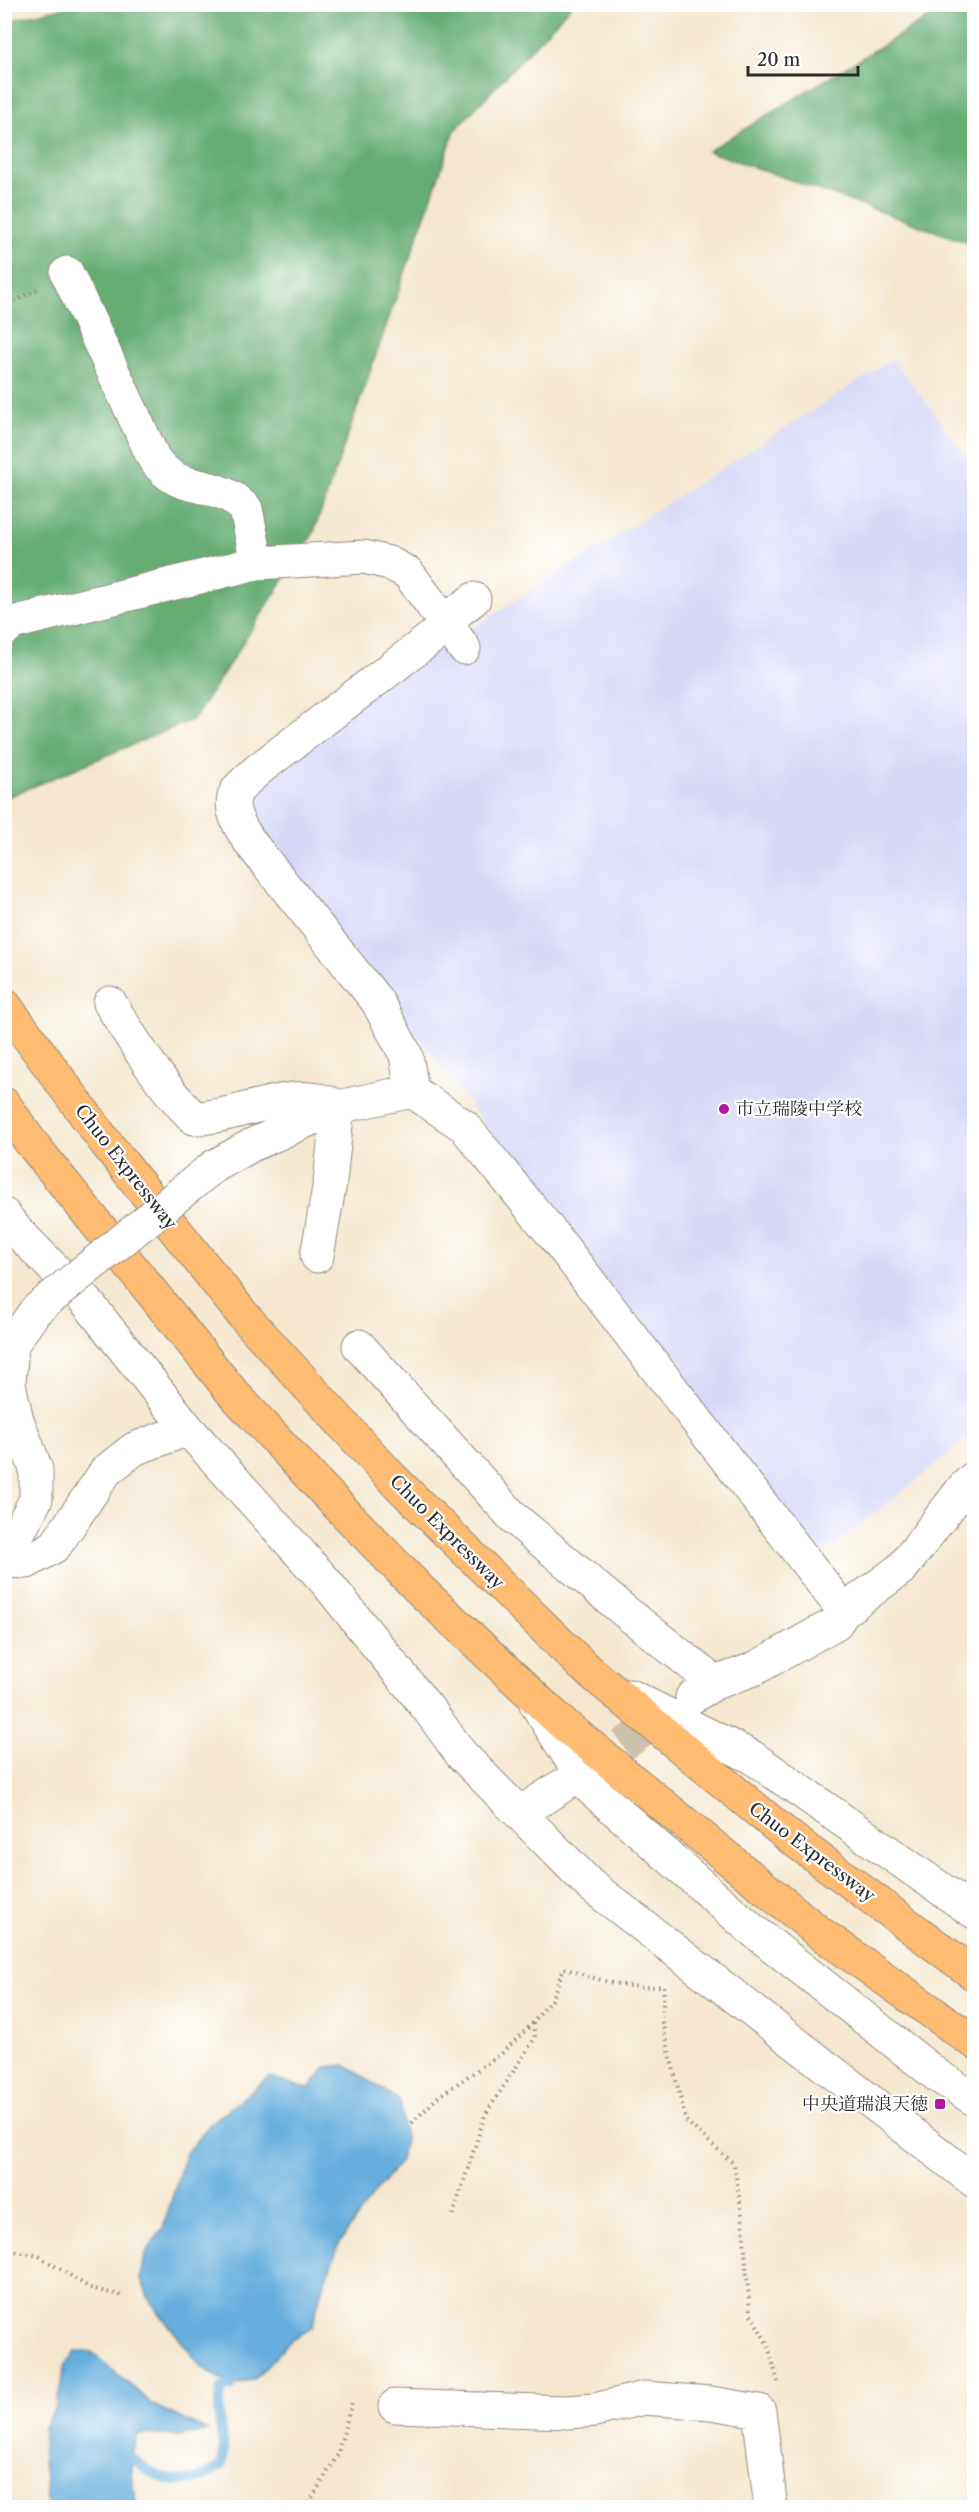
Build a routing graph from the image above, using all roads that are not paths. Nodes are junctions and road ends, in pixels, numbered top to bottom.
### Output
1 (67, 273) dead end
2 (257, 563) junction
3 (474, 599) dead end
4 (444, 622) junction
5 (4, 630) edge
6 (464, 648) dead end
7 (110, 1003) dead end
8 (4, 1004) edge
9 (412, 1090) junction
10 (4, 1104) edge
11 (338, 1107) junction
12 (8, 1226) edge
13 (317, 1256) dead end
14 (359, 1346) dead end
15 (188, 1429) junction
16 (975, 1478) edge
17 (4, 1544) edge
18 (4, 1561) edge
19 (844, 1611) junction
20 (604, 1684) junction
21 (527, 1690) junction
22 (562, 1786) tunnel mouth
23 (520, 1813) junction
24 (975, 1912) edge
25 (975, 1974) edge
26 (975, 2042) edge
27 (975, 2099) edge
28 (975, 2181) edge
29 (395, 2406) dead end
30 (771, 2508) edge

1 - 2 street
2 - 4 street
2 - 5 street
3 - 4 street
4 - 6 street
4 - 9 street
7 - 11 street
8 - 20 highway, Chuo Expressway
9 - 11 street
9 - 19 street
10 - 21 highway
11 - 13 street
11 - 17 street, bridge
12 - 15 street
14 - 19 street
15 - 18 street
15 - 23 street
16 - 19 street
20 - 24 street
20 - 25 highway, Chuo Expressway
21 - 26 highway
21 - 27 street
22 - 23 street
23 - 28 street
29 - 30 street

